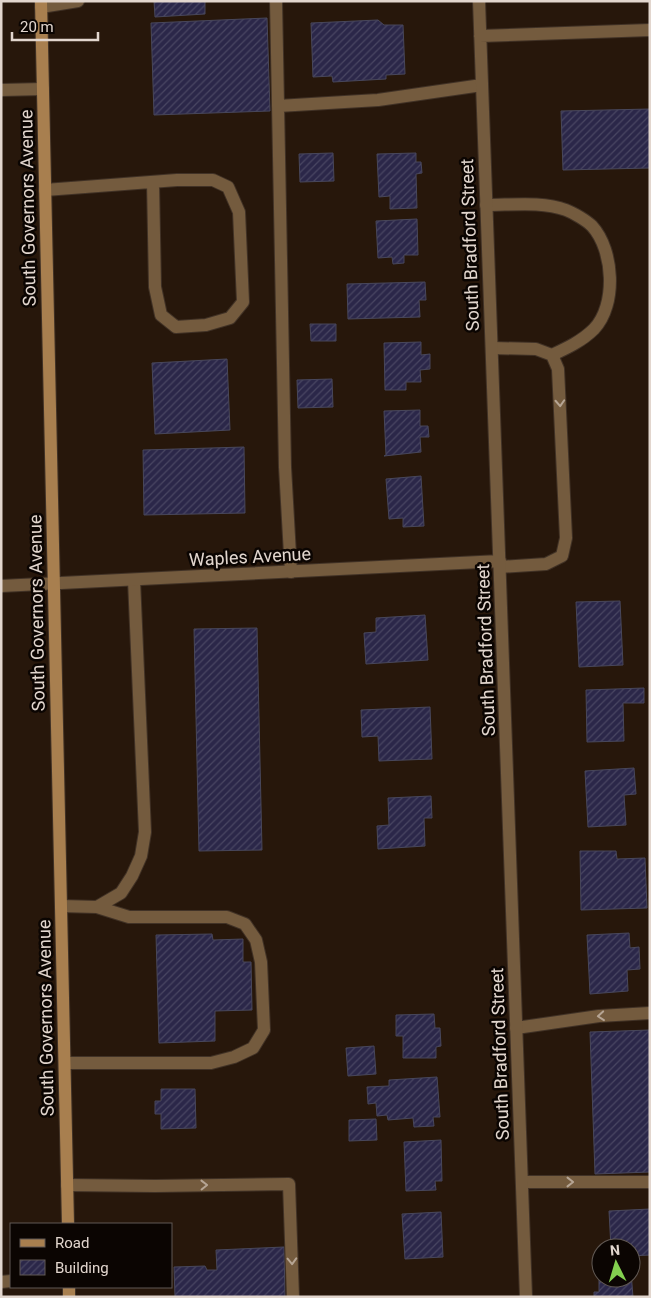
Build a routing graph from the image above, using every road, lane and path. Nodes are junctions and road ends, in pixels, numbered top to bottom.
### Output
1 (78, 1) edge
2 (276, 1) edge
3 (479, 1) edge
4 (41, 4) edge
5 (650, 30) edge
6 (480, 36) junction
7 (482, 85) junction
8 (43, 89) junction
9 (1, 90) edge
10 (278, 106) junction
11 (153, 182) junction
12 (45, 190) junction
13 (486, 205) junction
14 (492, 348) junction
15 (552, 355) junction
16 (500, 564) junction
17 (290, 572) junction
18 (134, 580) junction
19 (54, 585) junction
20 (1, 586) edge
21 (61, 906) junction
22 (97, 907) junction
23 (650, 1013) edge
24 (516, 1028) junction
25 (64, 1063) junction
26 (522, 1182) junction
27 (650, 1182) edge
28 (67, 1185) junction
29 (68, 1223) edge
30 (293, 1297) edge
31 (526, 1297) edge

1 - 4 street
2 - 10 street
3 - 6 street, South Bradford Street
4 - 8 main road, South Governors Avenue
5 - 6 street
6 - 7 street, South Bradford Street
7 - 10 street
7 - 13 street, South Bradford Street
8 - 9 street
8 - 12 main road, South Governors Avenue
10 - 17 street
11 - 11 street
11 - 12 street
12 - 19 main road, South Governors Avenue
13 - 14 street, South Bradford Street
13 - 15 street
14 - 15 street
14 - 16 street, South Bradford Street
15 -> 16 street, Waples Avenue
16 - 17 street, Waples Avenue
16 - 24 street, South Bradford Street
17 - 18 street, Waples Avenue
18 - 19 street, Waples Avenue
18 - 22 street
19 - 20 street, Waples Avenue
19 - 21 main road, South Governors Avenue
21 - 22 street
21 - 25 main road, South Governors Avenue
22 - 25 street
23 -> 24 street
24 - 26 street, South Bradford Street
25 - 28 main road, South Governors Avenue
26 -> 27 street
26 - 31 street, South Bradford Street
28 - 29 main road, South Governors Avenue
28 -> 30 street

